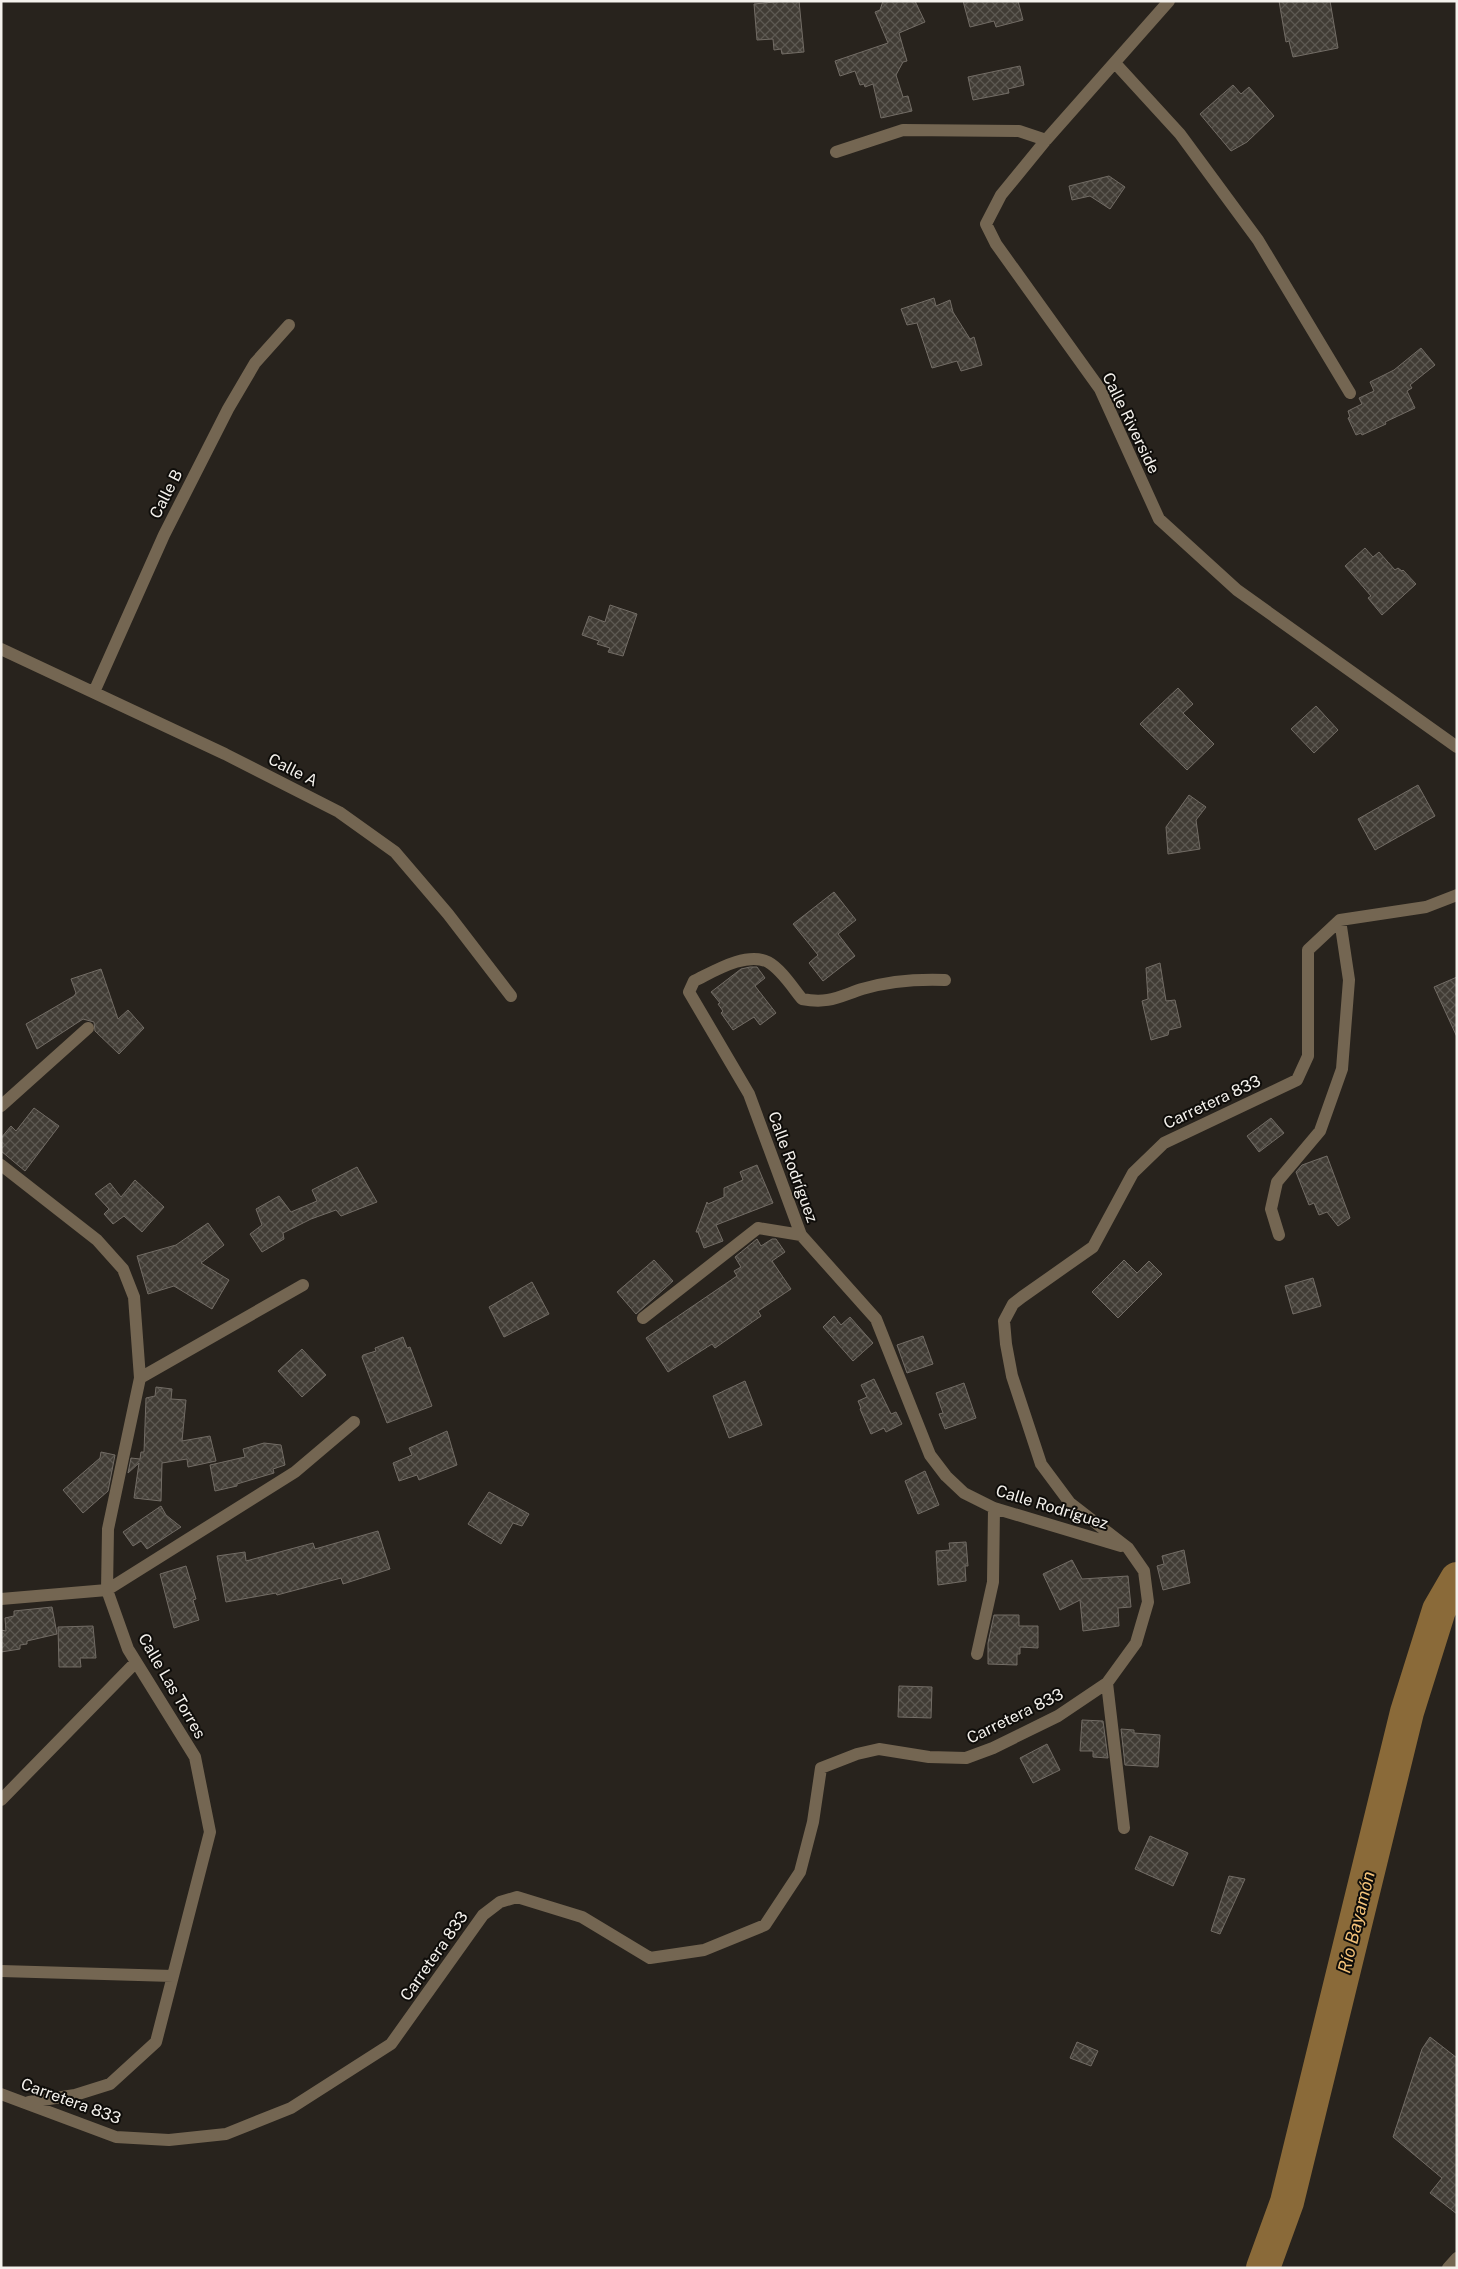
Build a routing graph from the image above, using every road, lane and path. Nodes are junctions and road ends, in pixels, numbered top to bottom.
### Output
1 (1170, 1) edge
2 (1115, 63) junction
3 (1046, 140) junction
4 (836, 152) dead end
5 (289, 325) dead end
6 (1350, 393) dead end
7 (1, 649) edge
8 (94, 692) junction
9 (1457, 747) edge
10 (1457, 895) edge
11 (1340, 920) junction
12 (946, 980) dead end
13 (511, 996) dead end
14 (88, 1028) dead end
15 (1, 1106) edge
16 (1, 1165) edge
17 (801, 1235) junction
18 (1279, 1235) dead end
19 (303, 1285) dead end
20 (643, 1318) dead end
21 (140, 1378) junction
22 (354, 1422) dead end
23 (994, 1508) junction
24 (1128, 1548) junction
25 (107, 1590) junction
26 (1, 1599) edge
27 (977, 1654) dead end
28 (136, 1662) junction
29 (1107, 1683) junction
30 (1, 1800) edge
31 (1124, 1828) dead end
32 (1, 1971) edge
33 (173, 1976) junction
34 (1, 2094) edge
35 (27, 2102) junction
36 (1457, 2258) edge
37 (1448, 2268) edge

1 - 2 street, Calle Riverside
2 - 3 street, Calle Riverside
2 - 6 street
3 - 4 street
3 - 9 street, Calle Riverside
5 - 8 street, Calle B
7 - 8 street, Calle A
8 - 13 street, Calle A
10 - 11 street
11 - 18 street
11 - 24 street, Carretera 833
12 - 17 street, Calle Rodríguez
14 - 15 street
16 - 21 street, Calle Las Torres
17 - 20 street
17 - 23 street, Calle Rodríguez
19 - 21 street
21 - 25 street, Calle Las Torres
22 - 25 street
23 - 24 street, Calle Rodríguez
23 - 27 street
24 - 29 street, Carretera 833
25 - 26 street
25 - 28 street, Calle Las Torres
28 - 30 street
28 - 33 street, Calle Las Torres
29 - 31 street
29 - 35 street, Carretera 833
32 - 33 street
33 - 35 street, Calle Las Torres
34 - 35 street, Carretera 833
36 - 37 street

